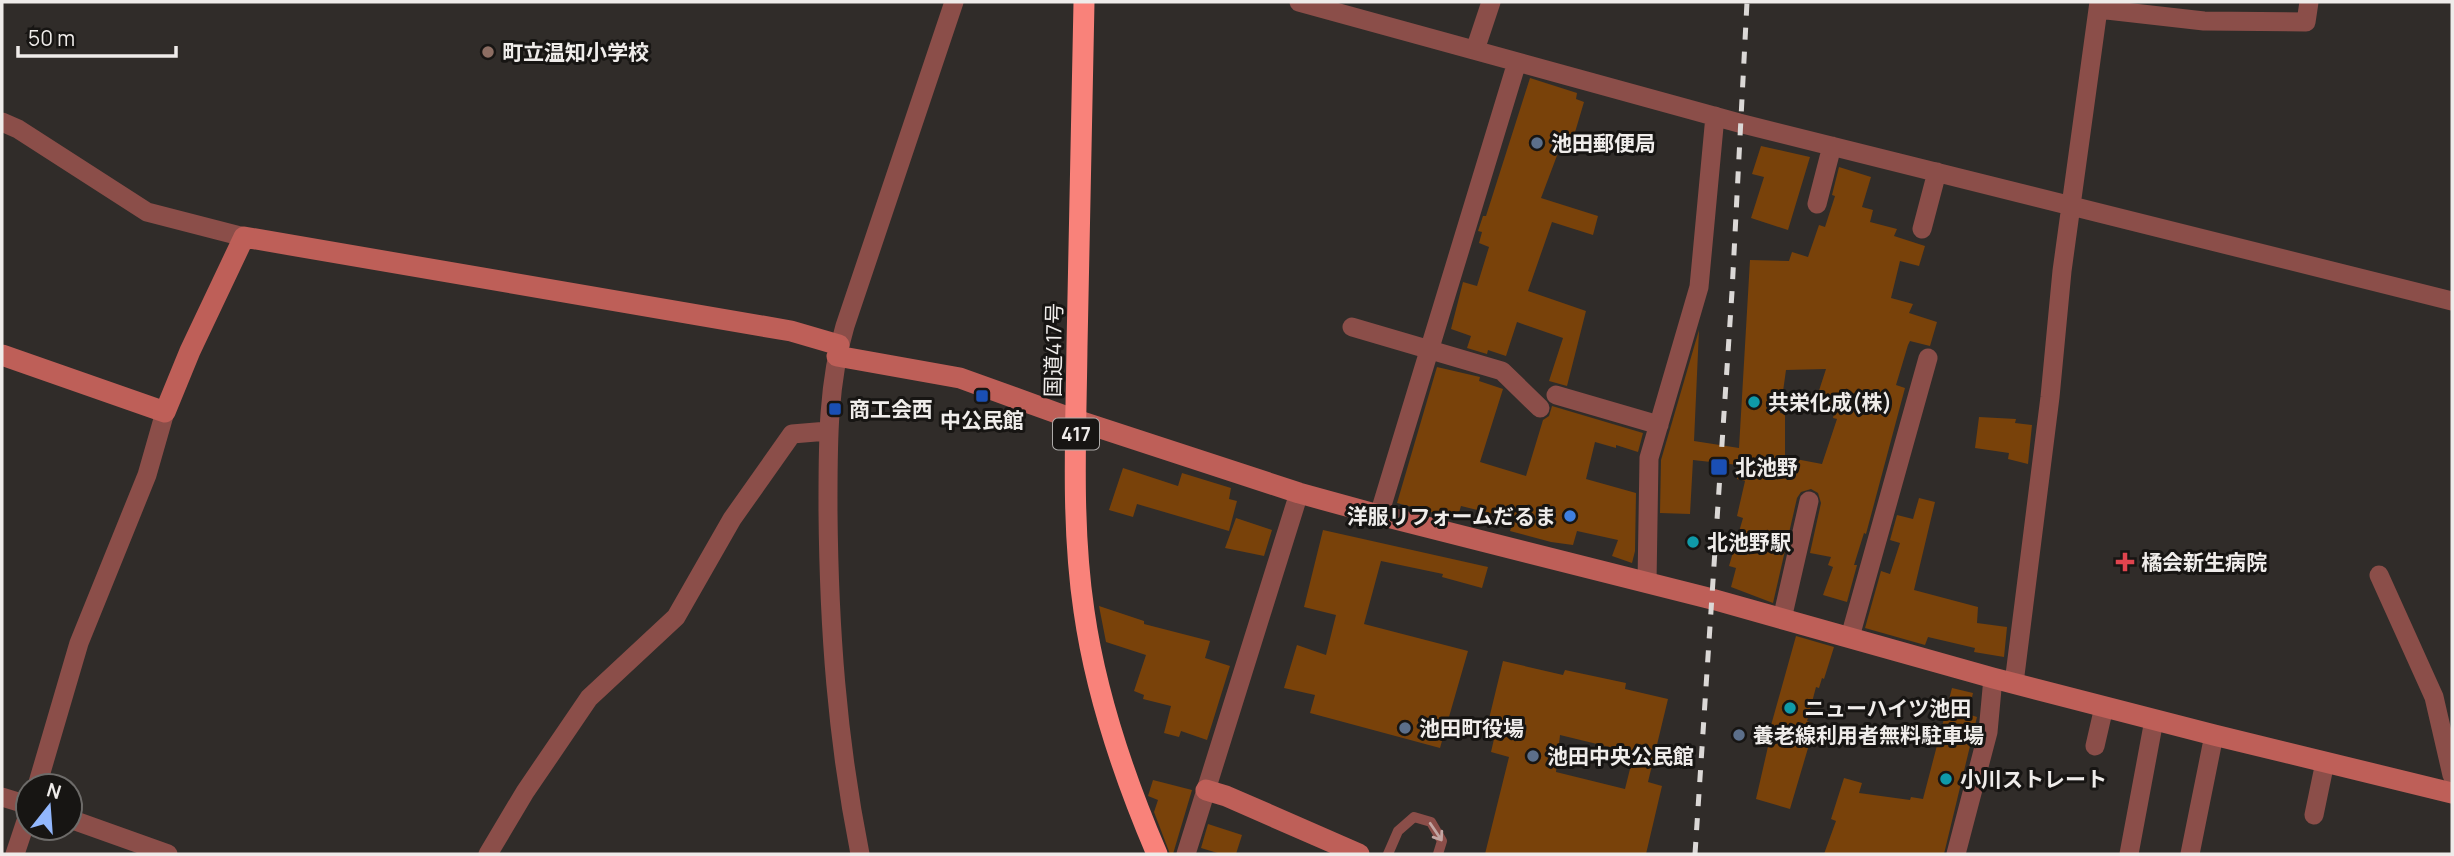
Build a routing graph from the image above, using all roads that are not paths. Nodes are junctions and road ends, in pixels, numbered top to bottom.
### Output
1 (954, 2) edge
2 (1084, 2) edge
3 (1299, 2) edge
4 (1491, 2) edge
5 (2309, 2) edge
6 (2098, 5) edge
7 (1475, 50) junction
8 (1517, 62) junction
9 (1715, 116) junction
10 (2, 122) edge
11 (1832, 146) junction
12 (1937, 172) junction
13 (1817, 204) dead end
14 (2071, 205) junction
15 (1922, 229) dead end
16 (244, 237) junction
17 (2452, 301) edge
18 (1352, 327) dead end
19 (1429, 350) junction
20 (838, 351) junction
21 (2, 355) edge
22 (1928, 358) dead end
23 (1556, 395) dead end
24 (1540, 408) dead end
25 (165, 412) junction
26 (1076, 420) junction
27 (1659, 425) junction
28 (828, 431) junction
29 (1298, 493) junction
30 (1809, 501) dead end
31 (1378, 516) junction
32 (2379, 575) dead end
33 (1647, 583) junction
34 (1782, 619) junction
35 (1850, 638) junction
36 (1993, 678) junction
37 (2014, 683) junction
38 (2104, 707) junction
39 (2154, 720) junction
40 (2214, 736) junction
41 (2095, 746) dead end
42 (2325, 762) junction
43 (41, 772) edge
44 (2452, 775) edge
45 (1206, 790) junction
46 (2452, 793) edge
47 (2314, 816) dead end
48 (84, 824) edge
49 (168, 854) edge
50 (488, 854) edge
51 (860, 854) edge
52 (1157, 854) edge
53 (1186, 854) edge
54 (1359, 854) edge
55 (1388, 854) edge
56 (1438, 854) edge
57 (1956, 854) edge
58 (2129, 854) edge
59 (2190, 854) edge

1 - 20 street
2 - 26 highway, 国道417号 / 417
3 - 7 street
4 - 7 street
5 - 6 street
6 - 14 street
7 - 8 street
8 - 9 street
8 - 19 street
9 - 11 street
9 - 27 street
10 - 16 street
11 - 12 street
11 - 13 street
12 - 14 street
12 - 15 street
14 - 17 street
14 - 37 street
16 - 20 street
16 - 25 street
18 - 19 street
19 - 24 street
19 - 31 street
20 - 26 street
20 - 28 street
21 - 25 street
22 - 35 street
23 - 27 street
25 - 43 street
26 - 29 street
26 - 52 highway, 国道417号 / 417
27 - 33 street
28 - 50 street
28 - 51 street
29 - 31 street
29 - 45 street
30 - 34 street
31 - 33 street
32 - 44 street
33 - 34 street
34 - 35 street
35 - 36 street
36 - 37 street
36 - 57 street
37 - 38 street
38 - 39 street
38 - 41 street
39 - 40 street
39 - 58 street
40 - 42 street
40 - 59 street
42 - 46 street
42 - 47 street
45 - 53 street
45 - 54 street
48 - 49 street
55 -> 56 lane

